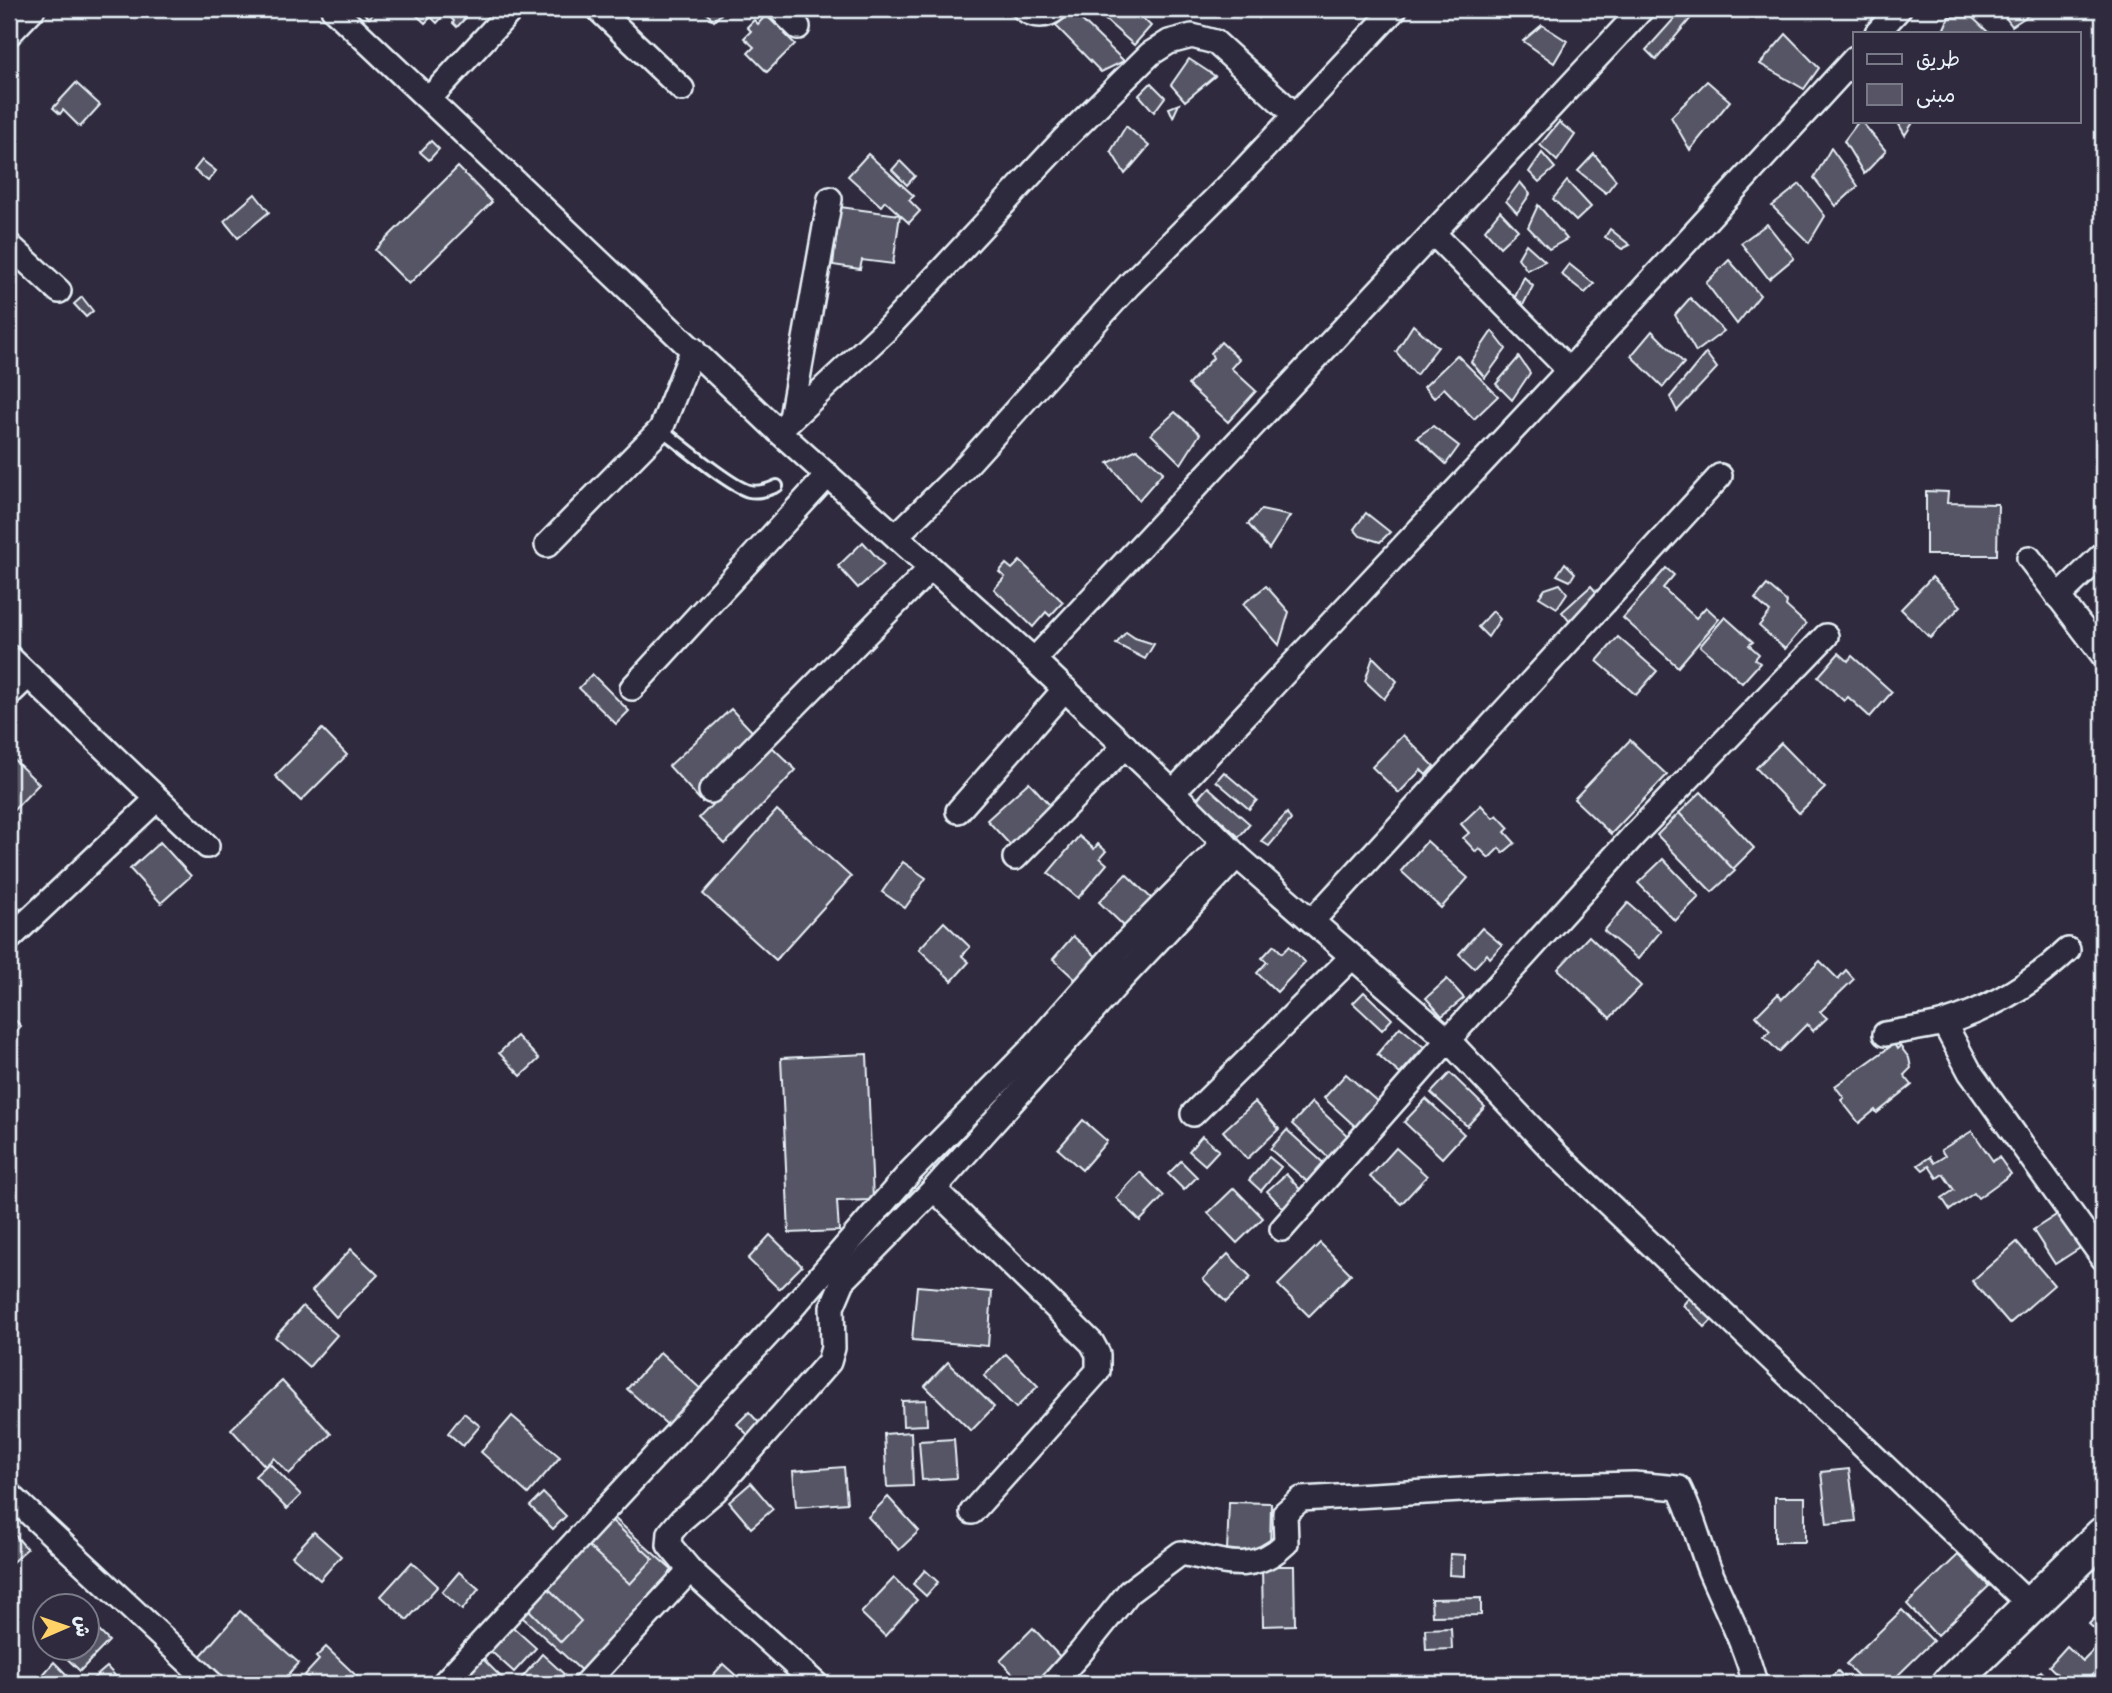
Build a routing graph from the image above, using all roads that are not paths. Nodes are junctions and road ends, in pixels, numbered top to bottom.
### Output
1 (33, 9) edge
2 (332, 9) edge
3 (512, 9) edge
4 (598, 9) edge
5 (780, 9) edge
6 (1024, 9) edge
7 (1056, 9) edge
8 (1395, 9) edge
9 (1642, 9) edge
10 (1899, 9) edge
11 (798, 27) dead end
12 (1878, 32) edge
13 (9, 34) edge
14 (1853, 60) edge
15 (682, 89) dead end
16 (429, 99) junction
17 (1296, 115) junction
18 (830, 199) dead end
19 (1434, 234) junction
20 (9, 245) edge
21 (59, 291) dead end
22 (693, 349) junction
23 (1569, 370) junction
24 (785, 424) junction
25 (661, 429) junction
26 (828, 475) junction
27 (1720, 476) dead end
28 (777, 486) dead end
29 (896, 536) junction
30 (547, 545) dead end
31 (2103, 554) edge
32 (2029, 558) dead end
33 (931, 568) junction
34 (2058, 597) junction
35 (1826, 636) dead end
36 (2103, 655) edge
37 (9, 657) edge
38 (1034, 660) junction
39 (28, 676) junction
40 (632, 688) dead end
41 (1065, 689) junction
42 (9, 694) edge
43 (1125, 746) junction
44 (711, 791) dead end
45 (1173, 792) junction
46 (158, 799) junction
47 (958, 811) dead end
48 (207, 846) dead end
49 (1231, 850) junction
50 (1015, 858) dead end
51 (1312, 921) junction
52 (9, 939) edge
53 (2068, 950) dead end
54 (1352, 957) junction
55 (1944, 1023) junction
56 (1885, 1034) dead end
57 (1448, 1040) junction
58 (1193, 1114) dead end
59 (934, 1189) junction
60 (1282, 1228) dead end
61 (2103, 1258) edge
62 (9, 1494) edge
63 (972, 1512) dead end
64 (2103, 1535) edge
65 (690, 1570) junction
66 (2031, 1606) junction
67 (212, 1684) edge
68 (443, 1684) edge
69 (585, 1684) edge
70 (816, 1684) edge
71 (1052, 1684) edge
72 (1755, 1684) edge
73 (1950, 1684) edge

1 - 13 street
2 - 16 street
3 - 16 street
4 - 15 street
5 - 11 street
6 - 7 street
8 - 17 street
9 - 19 street
10 - 12 street
14 - 23 street
16 - 22 street
17 - 24 street
17 - 29 street
18 - 24 street
19 - 23 street
19 - 38 street
20 - 21 street
22 - 24 street
22 - 25 street
23 - 45 street
24 - 26 street
25 - 28 lane
25 - 30 street
26 - 29 street
26 - 40 street
27 - 51 street
29 - 33 street
31 - 34 street
32 - 34 street
33 - 38 street
33 - 44 street
34 - 36 street
35 - 57 street
37 - 39 street
38 - 41 street
39 - 42 street
39 - 46 street
41 - 43 street
41 - 47 street
43 - 45 street
43 - 50 street
45 - 49 street
46 - 48 street
46 - 52 street
49 - 51 street
49 - 59 street
49 - 68 street
51 - 54 street
53 - 55 street
54 - 57 street
54 - 58 street
55 - 56 street
55 - 61 street
57 - 60 street
57 - 66 street
59 - 63 street
59 - 65 street
62 - 67 street
64 - 66 main road
65 - 69 street
65 - 70 street
66 - 73 main road
71 - 72 street

